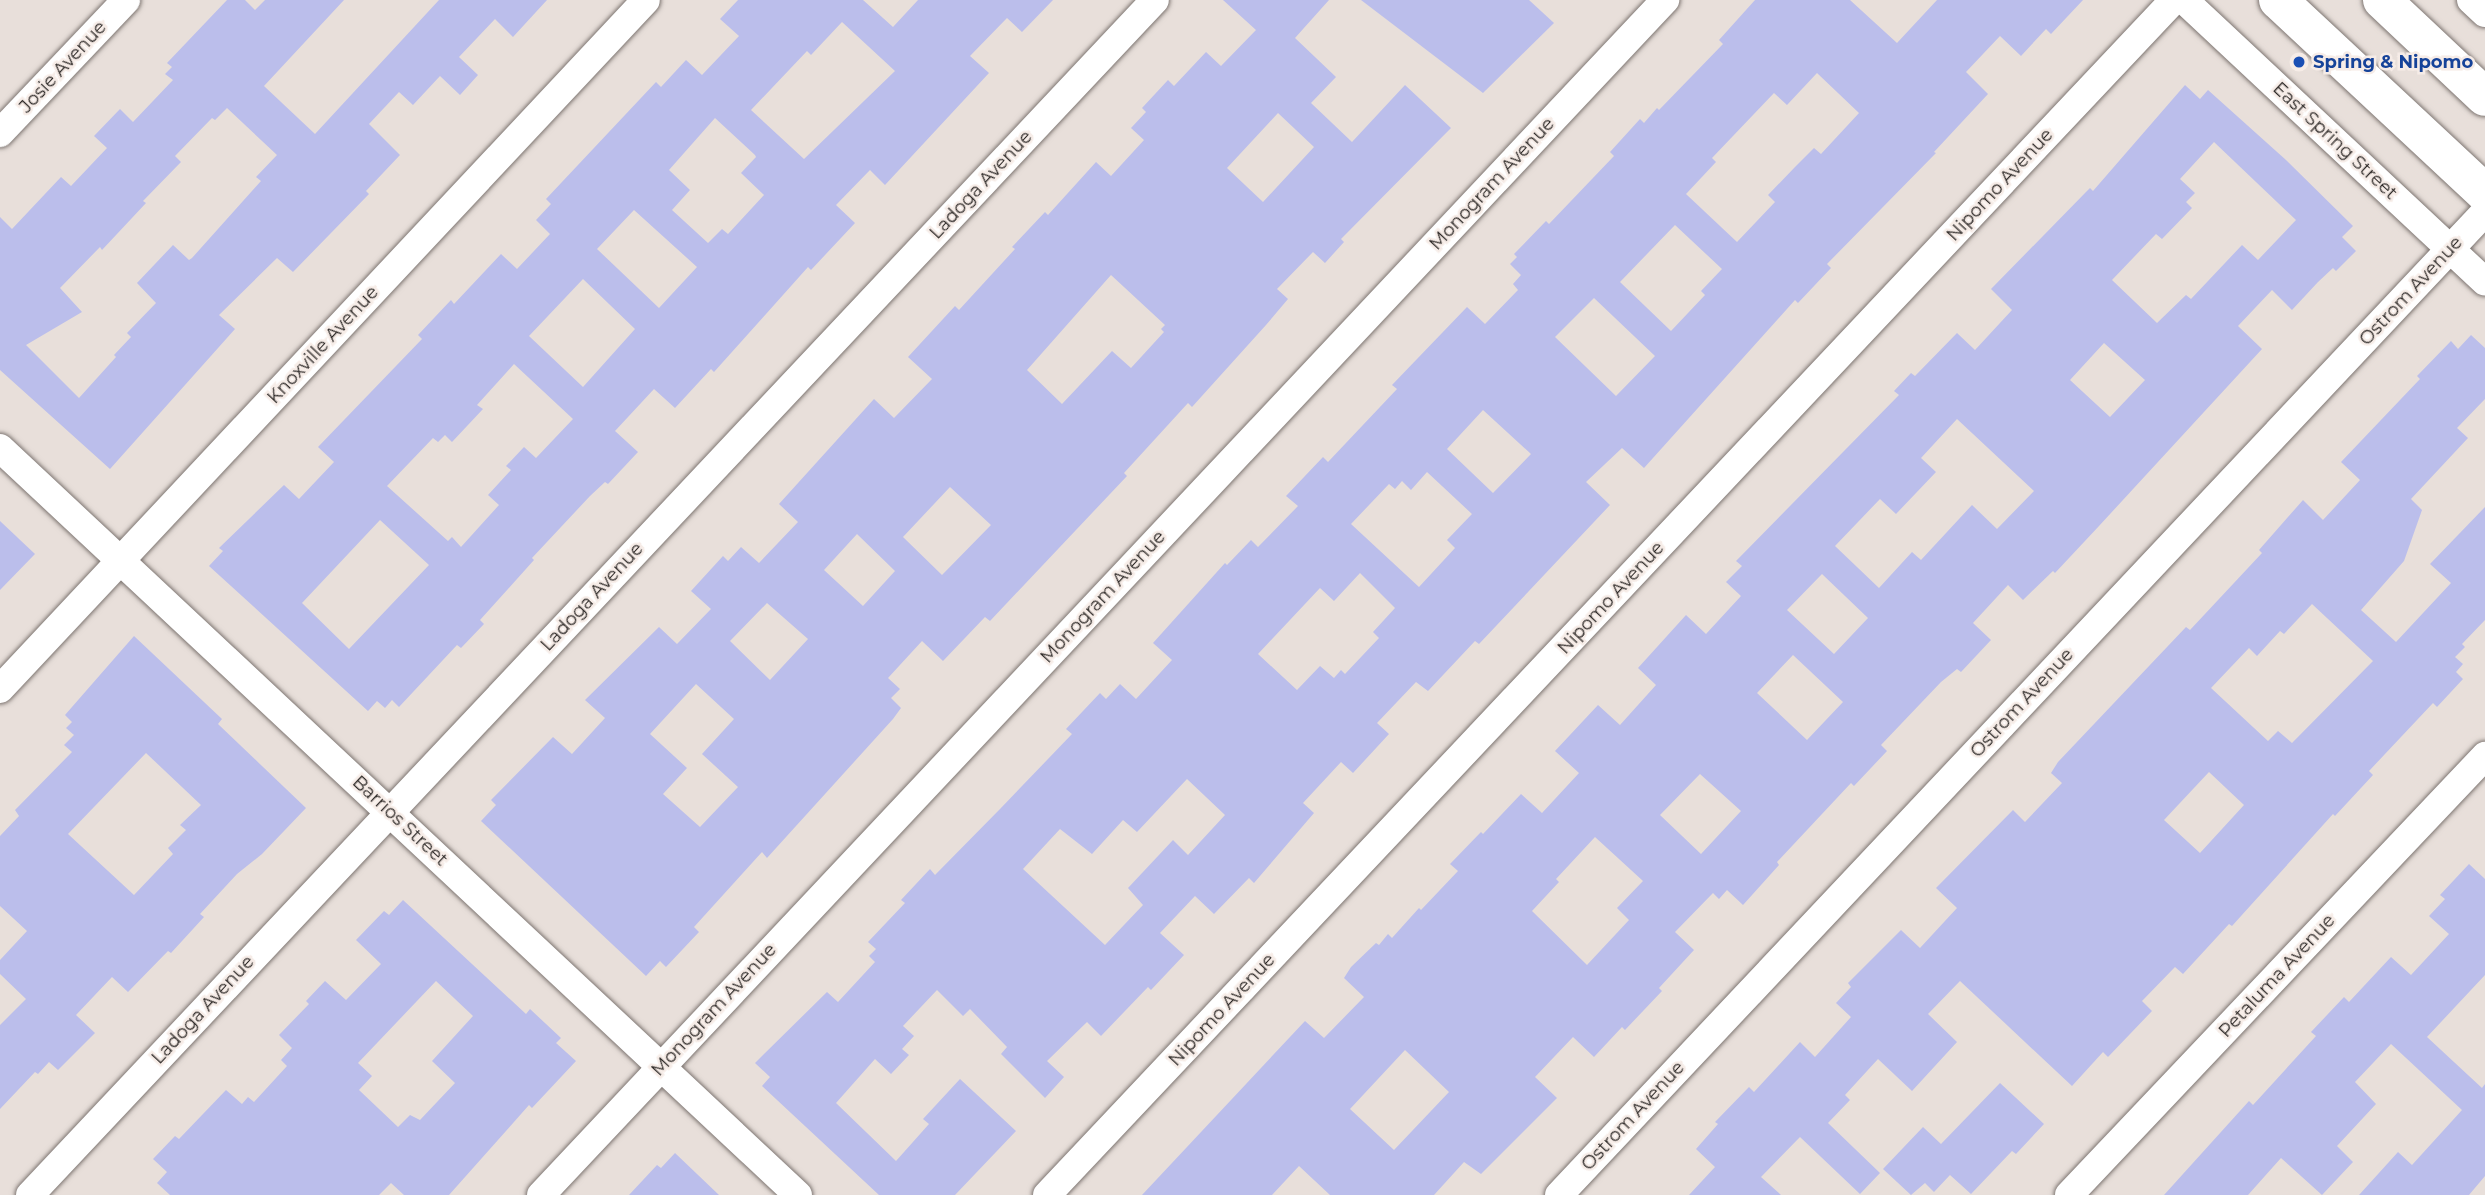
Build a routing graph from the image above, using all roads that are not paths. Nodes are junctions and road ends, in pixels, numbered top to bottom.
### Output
1 (126, 0) edge
2 (646, 0) edge
3 (1155, 0) edge
4 (1665, 0) edge
5 (2174, 0) edge
6 (2184, 0) edge
7 (2278, 0) edge
8 (2382, 0) edge
9 (2471, 0) edge
10 (2485, 13) edge
11 (2485, 97) edge
12 (0, 133) edge
13 (2485, 193) edge
14 (2485, 212) edge
15 (2450, 249) junction
16 (2485, 282) edge
17 (0, 448) edge
18 (121, 561) junction
19 (0, 689) edge
20 (2485, 756) edge
21 (390, 811) junction
22 (661, 1066) junction
23 (30, 1195) edge
24 (541, 1195) edge
25 (798, 1195) edge
26 (1047, 1195) edge
27 (1559, 1195) edge
28 (2069, 1195) edge

1 - 12 street, Josie Avenue
2 - 18 street, Knoxville Avenue
3 - 21 street, Ladoga Avenue
4 - 22 street, Monogram Avenue
5 - 26 street, Nipomo Avenue
6 - 15 street, East Spring Street
7 - 13 main road
8 - 11 main road
9 - 10 street
14 - 15 street, Ostrom Avenue
15 - 16 street, East Spring Street
15 - 27 street, Ostrom Avenue
17 - 18 street, Barrios Street
18 - 19 street, Knoxville Avenue
18 - 21 street, Barrios Street
20 - 28 street, Petaluma Avenue
21 - 22 street, Barrios Street
21 - 23 street, Ladoga Avenue
22 - 24 street, Monogram Avenue
22 - 25 street, Barrios Street

